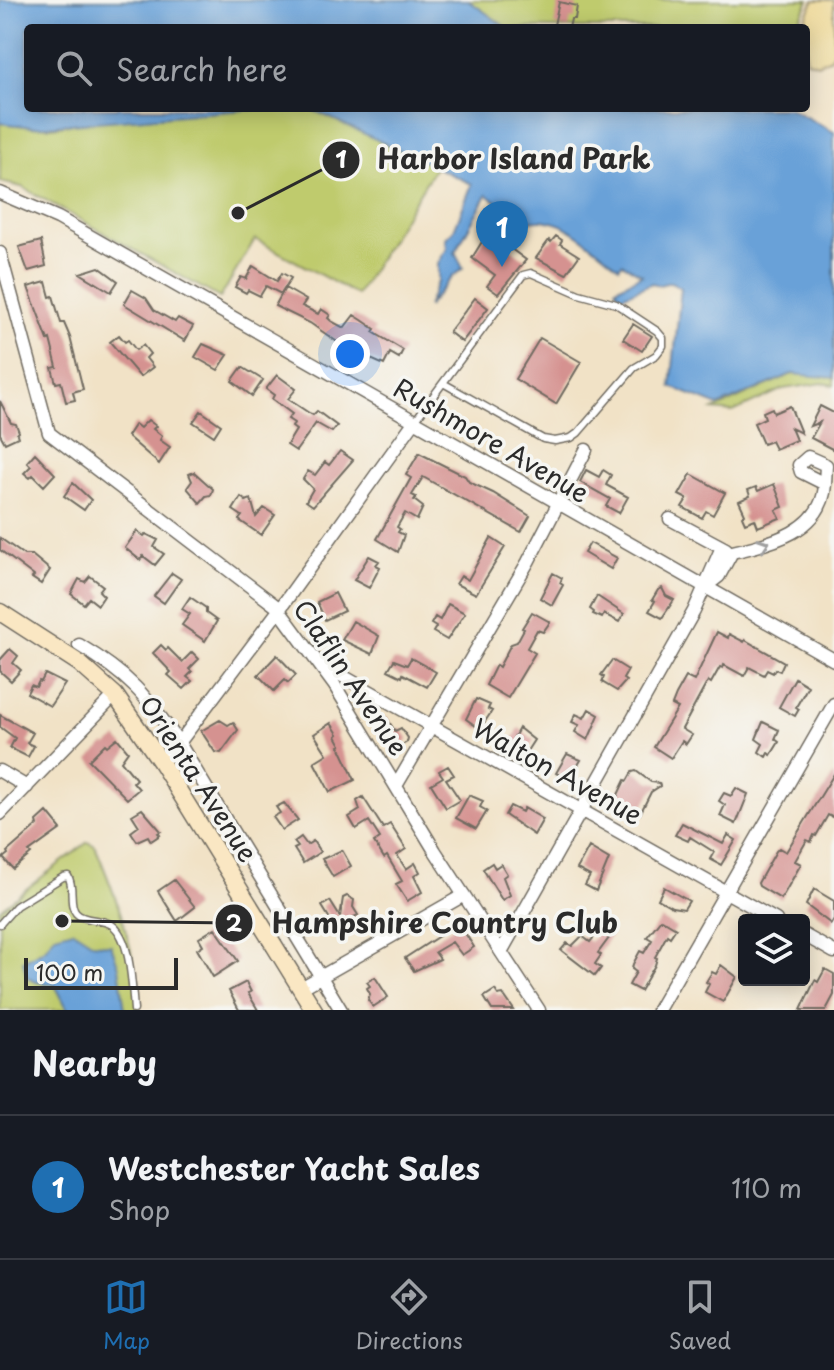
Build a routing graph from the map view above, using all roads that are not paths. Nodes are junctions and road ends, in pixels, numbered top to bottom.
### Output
1 (0, 193) edge
2 (0, 253) edge
3 (443, 383) junction
4 (414, 422) junction
5 (586, 450) dead end
6 (825, 484) dead end
7 (558, 504) junction
8 (670, 519) dead end
9 (727, 549) junction
10 (705, 587) junction
11 (279, 610) junction
12 (0, 612) edge
13 (79, 645) dead end
14 (834, 660) edge
15 (317, 662) junction
16 (115, 695) junction
17 (834, 704) edge
18 (433, 727) junction
19 (179, 743) junction
20 (161, 762) junction
21 (0, 771) edge
22 (396, 786) junction
23 (27, 787) junction
24 (581, 810) junction
25 (0, 814) edge
26 (250, 863) junction
27 (231, 875) junction
28 (725, 892) junction
29 (464, 895) junction
30 (765, 914) edge
31 (0, 924) edge
32 (810, 938) edge
33 (501, 952) junction
34 (834, 952) edge
35 (320, 977) junction
36 (301, 988) junction
37 (134, 1010) edge
38 (314, 1010) edge
39 (341, 1010) edge
40 (539, 1010) edge
41 (658, 1010) edge

1 - 4 street, Rushmore Avenue
2 - 11 street, Claflin Avenue
3 - 3 lane
3 - 4 lane
4 - 7 street, Rushmore Avenue
4 - 11 street
5 - 7 street
9 -> 6 street
7 - 10 street, Rushmore Avenue
7 - 18 street
8 - 9 street
9 - 10 street
10 - 14 street, Rushmore Avenue
10 - 24 street
11 - 15 street, Claflin Avenue
11 - 19 street
12 - 16 street, Orienta Avenue
13 - 19 street, Orienta Avenue
15 - 18 street, Walton Avenue
15 - 22 street, Claflin Avenue
16 - 20 street, Orienta Avenue
16 - 23 street
17 - 28 street
18 - 22 street
18 - 24 street, Walton Avenue
19 - 20 street
19 - 26 street, Orienta Avenue
20 - 27 street, Orienta Avenue
21 - 23 street
22 - 29 street, Claflin Avenue
23 - 25 street
24 - 28 street, Walton Avenue
24 - 33 street
26 - 27 street
26 - 35 street, Orienta Avenue
27 - 36 street, Orienta Avenue
28 - 30 street, Walton Avenue
28 - 41 street
29 - 33 street, Claflin Avenue
29 - 35 street
31 - 37 lane
32 - 34 street
33 - 40 street, Claflin Avenue
35 - 36 street
35 - 39 street, Orienta Avenue
36 - 38 street, Orienta Avenue

